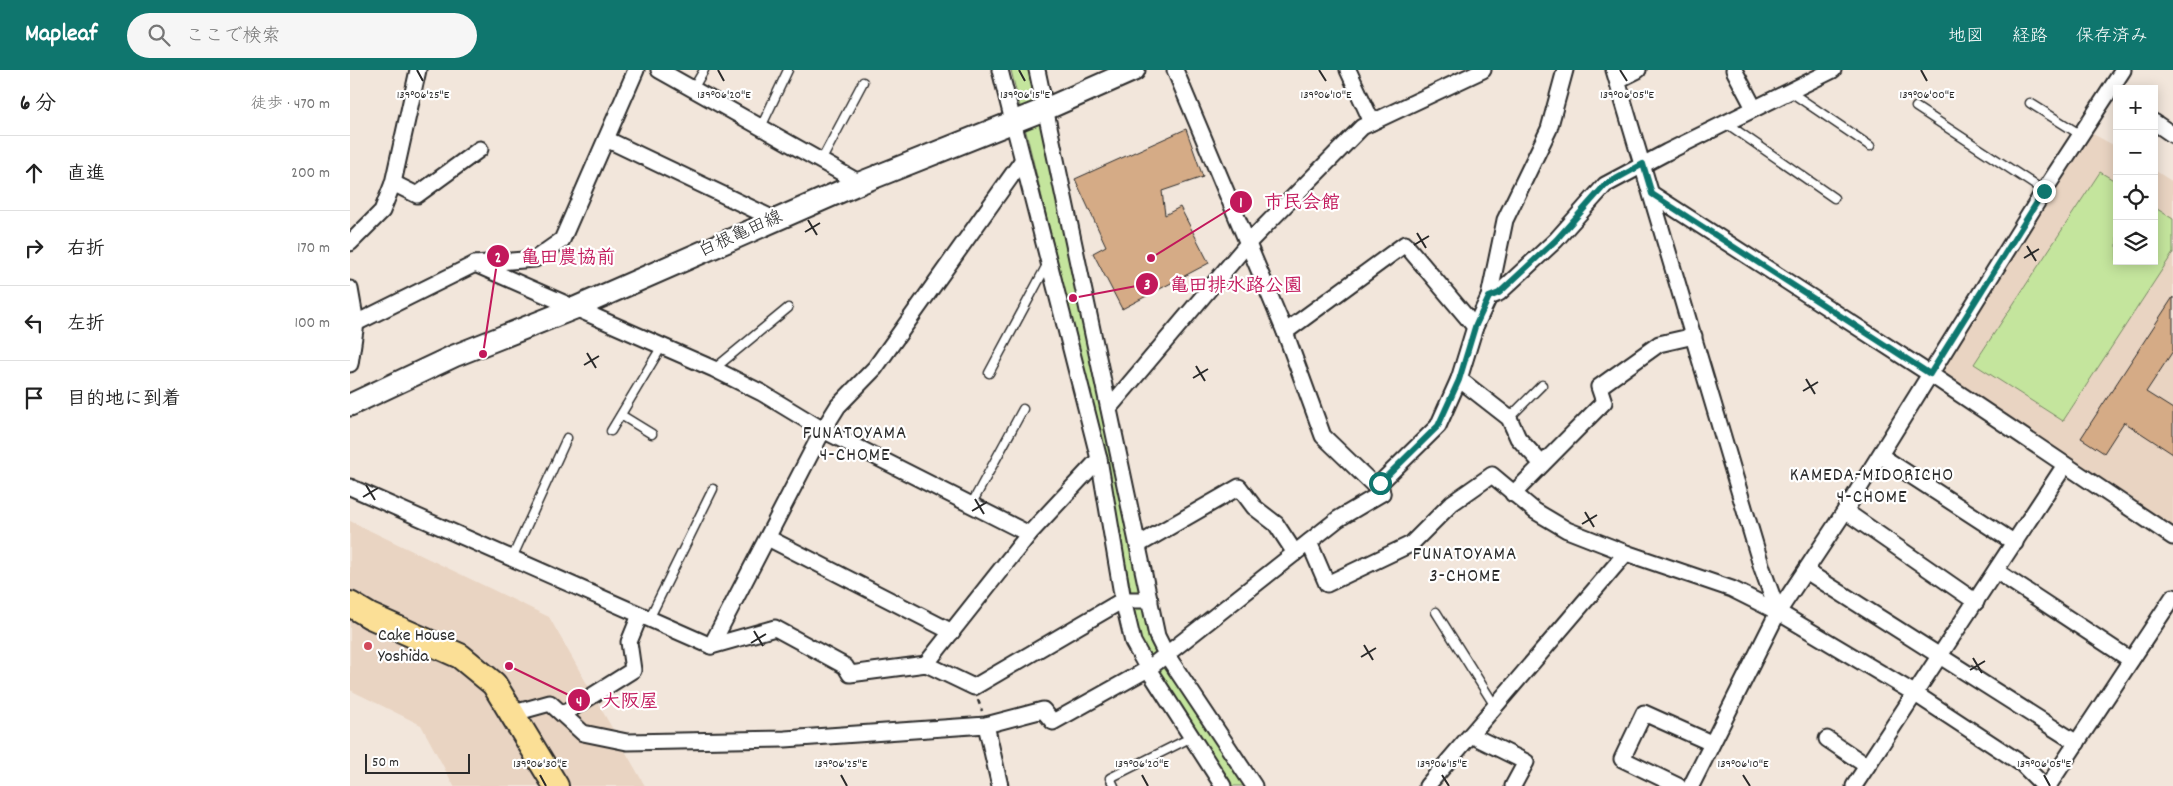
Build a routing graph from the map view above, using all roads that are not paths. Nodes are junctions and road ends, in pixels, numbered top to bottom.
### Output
1 (418, 70) edge
2 (636, 70) edge
3 (659, 70) edge
4 (704, 70) edge
5 (788, 70) edge
6 (1000, 70) edge
7 (1036, 70) edge
8 (1134, 70) edge
9 (1175, 70) edge
10 (1348, 70) edge
11 (1483, 70) edge
12 (1565, 70) edge
13 (1638, 70) edge
14 (1734, 70) edge
15 (1833, 70) edge
16 (2123, 70) edge
17 (1616, 75) edge
18 (863, 82) dead end
19 (2117, 85) edge
20 (693, 89) junction
21 (1789, 91) junction
22 (2113, 95) edge
23 (2030, 104) dead end
24 (1916, 107) dead end
25 (1754, 108) junction
26 (1046, 109) junction
27 (1011, 121) junction
28 (1372, 122) junction
29 (1726, 123) junction
30 (2158, 125) edge
31 (761, 127) junction
32 (2081, 135) junction
33 (2173, 135) edge
34 (606, 139) junction
35 (1870, 146) dead end
36 (480, 149) dead end
37 (821, 161) junction
38 (1022, 161) junction
39 (1643, 164) junction
40 (393, 182) junction
41 (860, 183) junction
42 (2044, 191) junction
43 (1652, 194) junction
44 (1834, 198) dead end
45 (776, 220) junction
46 (1249, 242) junction
47 (350, 243) edge
48 (1048, 263) junction
49 (475, 264) junction
50 (350, 288) edge
51 (1489, 297) junction
52 (575, 308) junction
53 (788, 308) dead end
54 (356, 324) junction
55 (1475, 327) junction
56 (1285, 332) junction
57 (1694, 336) junction
58 (662, 346) junction
59 (350, 364) edge
60 (714, 369) junction
61 (990, 373) dead end
62 (1930, 374) junction
63 (1459, 380) junction
64 (1542, 385) dead end
65 (350, 405) edge
66 (1109, 408) junction
67 (1023, 409) dead end
68 (621, 415) junction
69 (1509, 418) junction
70 (823, 430) junction
71 (611, 431) dead end
72 (652, 434) dead end
73 (567, 438) dead end
74 (1881, 456) junction
75 (1099, 459) junction
76 (1542, 464) junction
77 (2066, 465) junction
78 (350, 486) edge
79 (713, 489) dead end
80 (1382, 493) junction
81 (1513, 494) junction
82 (971, 505) junction
83 (1845, 511) junction
84 (1028, 534) junction
85 (2173, 537) edge
86 (768, 538) junction
87 (1309, 542) junction
88 (2015, 543) junction
89 (1138, 545) junction
90 (1295, 553) junction
91 (1626, 553) junction
92 (512, 558) junction
93 (1806, 570) junction
94 (1996, 572) junction
95 (2173, 597) edge
96 (1123, 600) junction
97 (1150, 600) junction
98 (1976, 602) junction
99 (350, 604) edge
100 (1436, 612) dead end
101 (1778, 612) junction
102 (645, 617) junction
103 (952, 632) junction
104 (712, 646) junction
105 (1166, 654) junction
106 (1942, 655) junction
107 (2131, 660) junction
108 (926, 664) junction
109 (1148, 669) junction
110 (1914, 693) junction
111 (1495, 706) junction
112 (514, 713) junction
113 (563, 714) junction
114 (986, 725) junction
115 (1470, 735) junction
116 (1192, 737) junction
117 (1827, 739) dead end
118 (2077, 742) junction
119 (1710, 743) junction
120 (1867, 766) junction
121 (556, 786) edge
122 (1000, 786) edge
123 (1114, 786) edge
124 (1223, 786) edge
125 (1254, 786) edge
126 (1427, 786) edge
127 (1513, 786) edge
128 (1678, 786) edge
129 (1691, 786) edge
130 (1854, 786) edge
131 (2046, 786) edge

1 - 40 street
2 - 34 street
3 - 20 street
4 - 20 lane
5 - 31 lane
6 - 27 street
7 - 26 street
8 - 26 main road, 白根亀田線
9 - 46 street
10 - 28 street
11 - 28 street
12 - 51 street
13 - 17 street
14 - 25 street
15 - 21 street
16 - 19 street
17 - 39 street
18 - 37 lane
20 - 31 street
21 - 25 street
21 - 35 lane
22 - 32 street
23 - 32 lane
24 - 42 lane
25 - 29 street
26 - 27 main road, 白根亀田線
26 - 66 street
27 - 38 street
27 - 41 main road, 白根亀田線
28 - 46 street
29 - 39 street
29 - 44 lane
30 - 33 street
31 - 37 street
32 - 42 street
34 - 45 street
34 - 49 street
36 - 40 street
37 - 41 street
38 - 48 street
38 - 70 street
39 - 43 street
39 - 51 street
40 - 47 street
41 - 45 main road, 白根亀田線
42 - 62 street
43 - 57 street
43 - 62 street
45 - 52 main road, 白根亀田線
46 - 56 street
46 - 66 street
48 - 61 lane
48 - 75 street
49 - 52 street
49 - 54 street
50 - 54 street
51 - 55 street
52 - 58 street
52 - 65 main road, 白根亀田線
53 - 60 lane
54 - 59 street
55 - 56 street
55 - 63 street
56 - 80 street
57 - 76 street
57 - 101 street
58 - 60 street
58 - 68 lane
60 - 70 street
62 - 74 street
62 - 77 street
63 - 69 street
63 - 80 street
64 - 69 lane
66 - 89 street
67 - 82 lane
68 - 71 lane
68 - 72 lane
69 - 76 street
70 - 82 street
70 - 86 street
73 - 92 lane
74 - 83 street
74 - 88 street
75 - 84 street
75 - 96 street
76 - 81 street
77 - 85 street
77 - 88 street
78 - 92 street
79 - 102 lane
80 - 87 street
81 - 87 street
81 - 91 street
82 - 84 street
83 - 93 street
83 - 98 street
84 - 103 street
86 - 103 street
86 - 104 street
87 - 90 street
88 - 94 street
89 - 90 street
89 - 97 street
90 - 105 street
91 - 101 street
91 - 111 street
92 - 102 street
93 - 101 street
93 - 106 street
94 - 98 street
94 - 107 street
95 - 107 street
96 - 97 street
96 - 108 street
96 - 109 street
97 - 105 street
98 - 106 street
99 - 112 main road
100 - 111 lane
101 - 110 street
101 - 119 street
102 - 104 street
102 - 113 street
103 - 108 street
104 - 108 street
105 - 109 street
105 - 125 street
106 - 110 street
106 - 118 street
107 - 118 street
109 - 114 street
109 - 116 street
110 - 120 street
110 - 131 street
111 - 115 street
112 - 113 street
112 - 121 main road
113 - 114 street
114 - 122 street
115 - 126 street
115 - 127 street
116 - 123 lane
116 - 124 street
117 - 120 street
118 - 131 street
119 - 128 street
119 - 129 street
120 - 130 street

